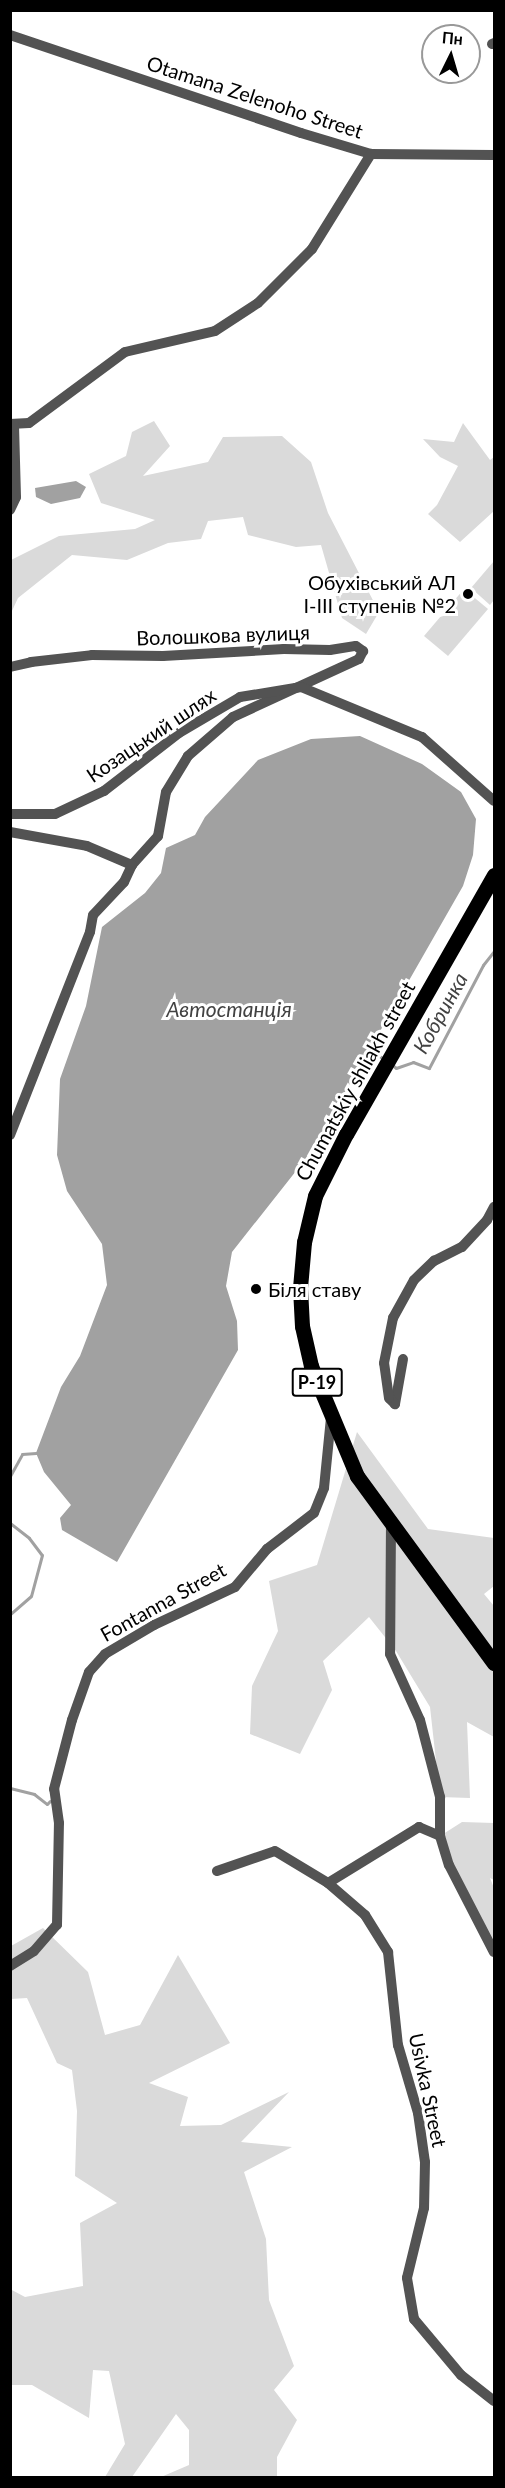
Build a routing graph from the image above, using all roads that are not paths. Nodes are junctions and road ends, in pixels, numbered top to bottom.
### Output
1 (10, 35) edge
2 (372, 154) junction
3 (495, 155) edge
4 (12, 424) edge
5 (10, 510) edge
6 (10, 667) edge
7 (301, 687) junction
8 (495, 801) edge
9 (10, 814) edge
10 (10, 832) edge
11 (132, 865) junction
12 (495, 875) edge
13 (10, 1135) edge
14 (495, 1207) edge
15 (403, 1359) dead end
16 (331, 1415) junction
17 (391, 1522) junction
18 (495, 1663) edge
19 (440, 1836) junction
20 (217, 1871) dead end
21 (328, 1883) junction
22 (495, 1952) edge
23 (10, 1966) edge
24 (495, 2401) edge

1 - 2 street, Otamana Zelenoho Street
2 - 3 street, Otamana Zelenoho Street
2 - 4 street
4 - 5 street
6 - 7 street, Волошкова вулиця
7 - 8 street
7 - 9 street, Козацький шлях
7 - 11 street
10 - 11 street
11 - 13 street
12 - 16 main road, Chumatskiy shliakh street / Р-19
14 - 15 street
16 - 17 main road, Chumatskiy shliakh street / Р-19
16 - 23 street, Fontanna Street
17 - 18 main road, Chumatskiy shliakh street / Р-19
17 - 19 street
19 - 21 street
19 - 22 street
20 - 21 street, Usivka Street
21 - 24 street, Usivka Street

